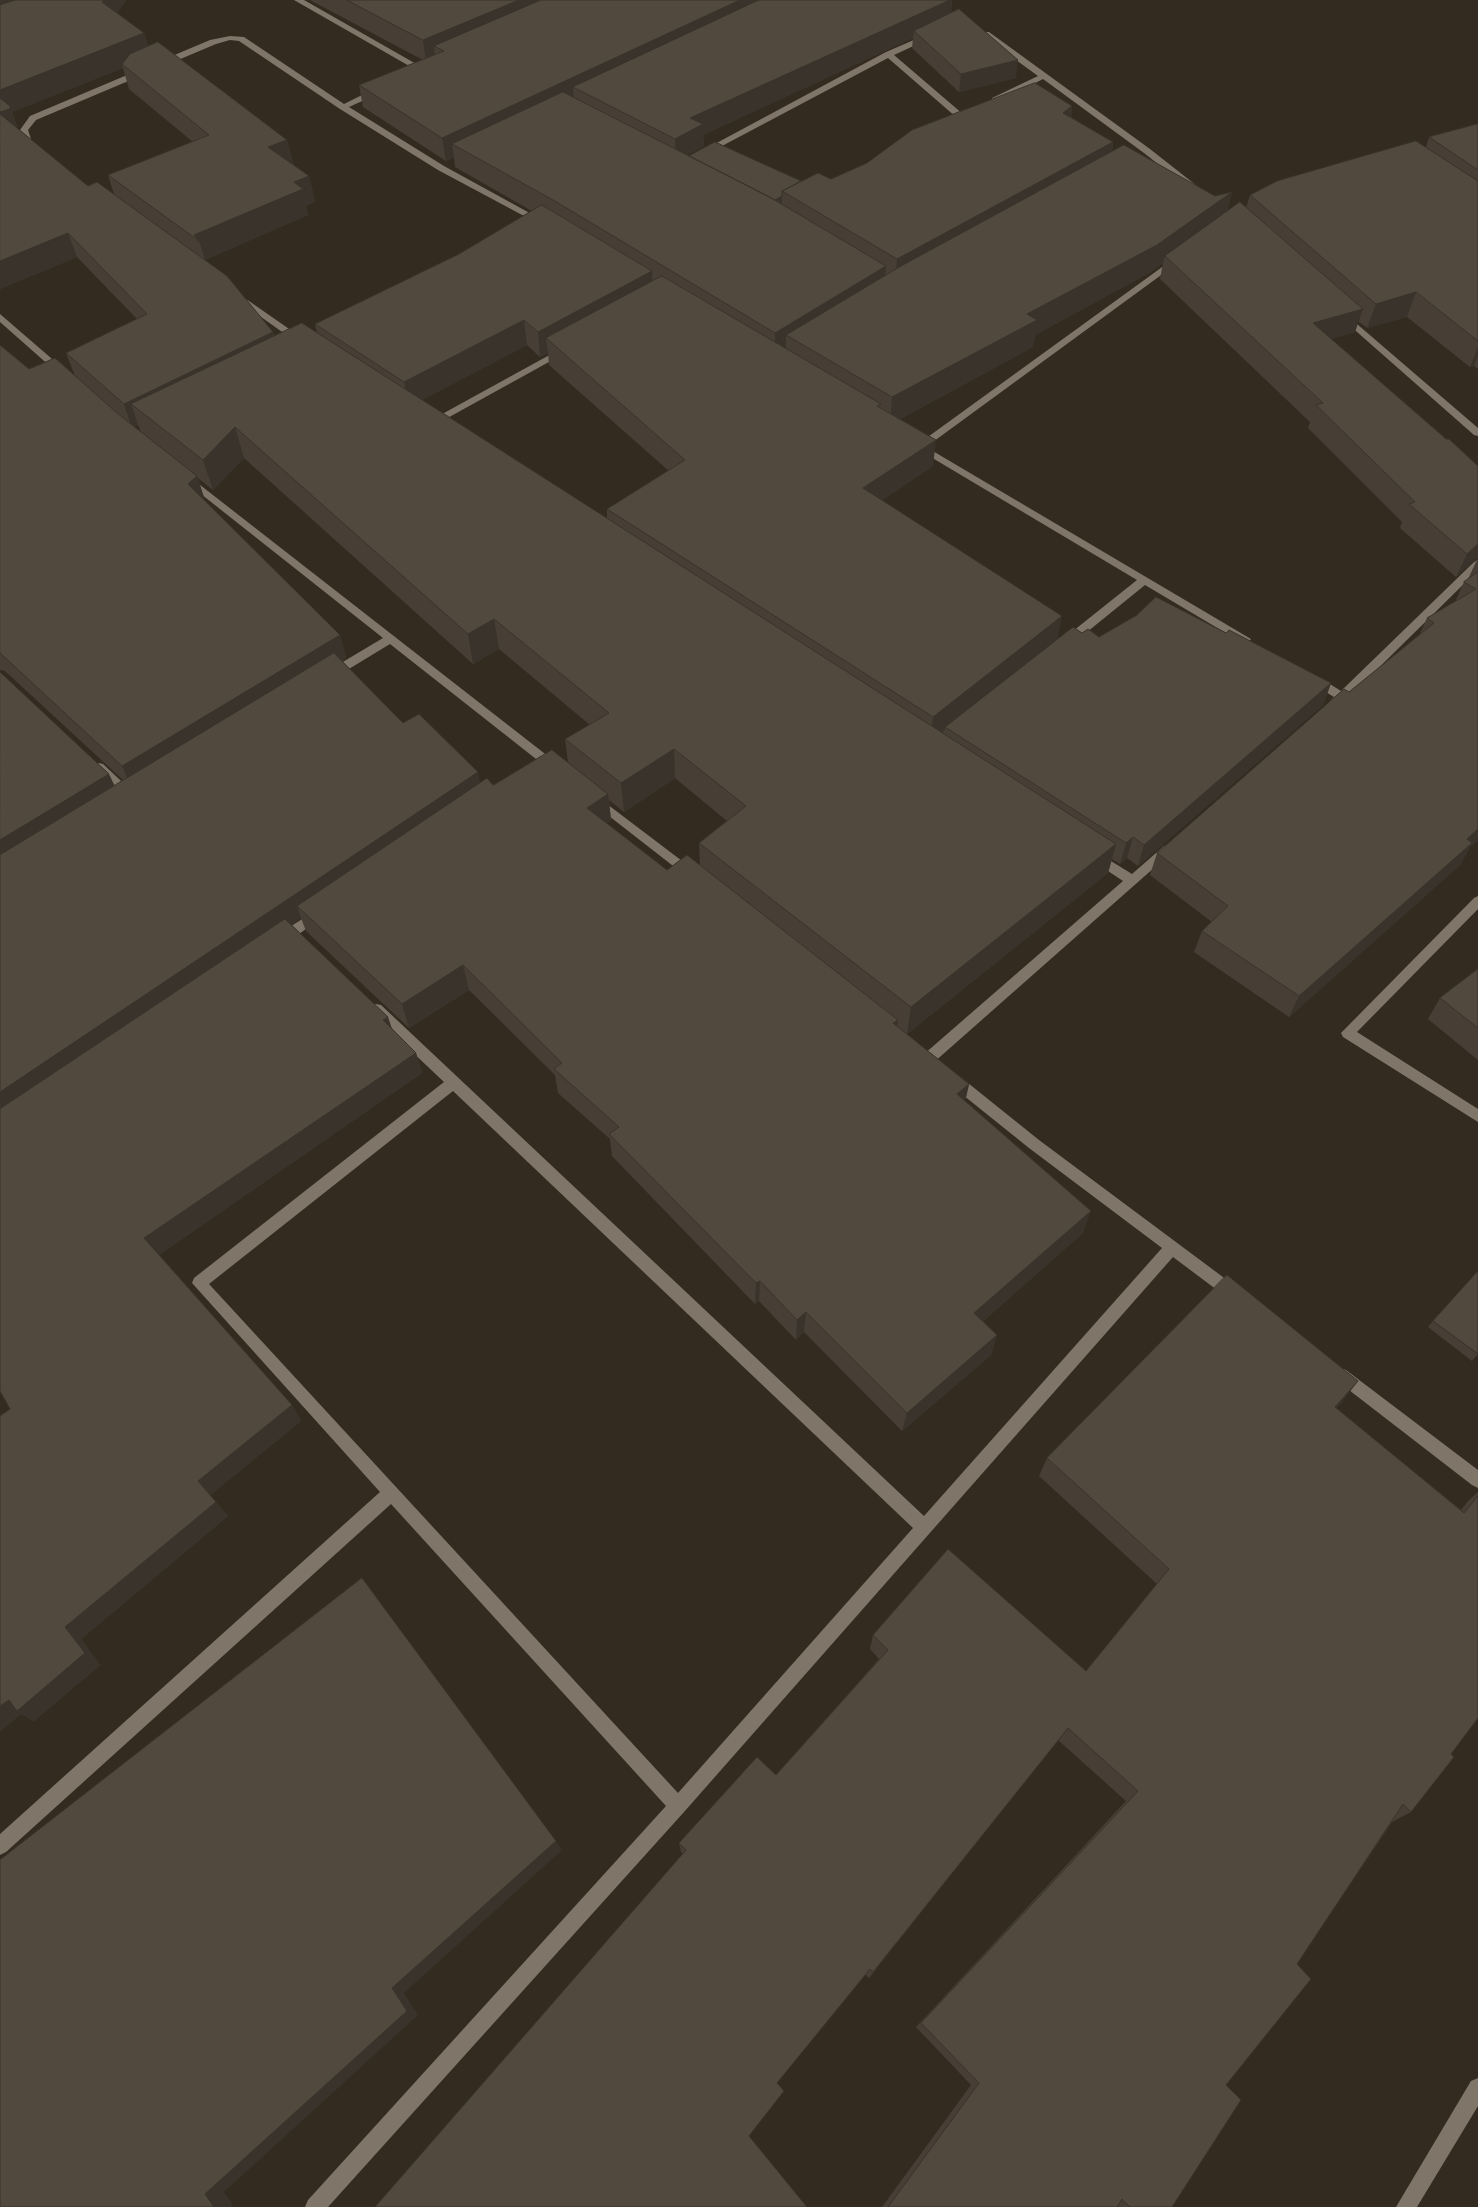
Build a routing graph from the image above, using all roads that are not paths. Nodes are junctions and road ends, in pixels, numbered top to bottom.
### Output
1 (298, 0) edge
2 (939, 30) edge
3 (980, 30) edge
4 (889, 54) junction
5 (430, 66) edge
6 (421, 70) junction
7 (413, 74) edge
8 (1044, 76) junction
9 (387, 86) edge
10 (986, 105) edge
11 (344, 107) junction
12 (944, 126) edge
13 (1147, 151) junction
14 (44, 154) edge
15 (1138, 156) edge
16 (693, 158) edge
17 (1205, 196) edge
18 (555, 230) edge
19 (1185, 254) edge
20 (228, 289) edge
21 (1337, 310) edge
22 (0, 317) edge
23 (576, 344) edge
24 (299, 351) edge
25 (73, 382) edge
26 (427, 425) edge
27 (1478, 433) edge
28 (177, 470) edge
29 (1478, 564) edge
30 (1144, 580) junction
31 (391, 638) junction
32 (1256, 646) edge
33 (1060, 647) edge
34 (1299, 671) edge
35 (324, 679) edge
36 (1342, 696) junction
37 (1320, 716) edge
38 (88, 756) edge
39 (561, 772) edge
40 (584, 790) edge
41 (131, 797) edge
42 (1177, 841) edge
43 (1084, 849) edge
44 (1132, 880) junction
45 (701, 882) edge
46 (1478, 901) edge
47 (326, 909) edge
48 (294, 931) junction
49 (308, 944) edge
50 (269, 947) edge
51 (363, 996) edge
52 (454, 1082) junction
53 (1478, 1116) edge
54 (1172, 1247) junction
55 (1243, 1301) edge
56 (1329, 1366) edge
57 (1478, 1480) edge
58 (391, 1493) junction
59 (924, 1527) junction
60 (678, 1806) junction
61 (0, 1846) edge
62 (1478, 2088) edge
63 (315, 2207) edge
64 (1406, 2207) edge

1 - 6 street
2 - 4 street
3 - 8 street
4 - 12 street
4 - 16 street
5 - 6 street
6 - 7 street
8 - 10 street
8 - 13 street
9 - 11 street
11 - 14 street
11 - 18 street
13 - 15 street
13 - 17 street
19 - 30 street
20 - 24 street
21 - 27 street
22 - 25 street
23 - 26 street
28 - 31 street
29 - 36 street
30 - 32 street
30 - 33 street
31 - 35 street
31 - 39 street
34 - 36 street
36 - 37 street
38 - 41 street
40 - 45 street
42 - 44 street
43 - 44 street
44 - 54 street
46 - 53 street
47 - 48 street
48 - 49 street
48 - 50 street
51 - 52 street
52 - 58 street
52 - 59 street
54 - 55 street
54 - 59 street
56 - 57 street
58 - 60 street
58 - 61 street
59 - 60 street
60 - 63 street
62 - 64 street

